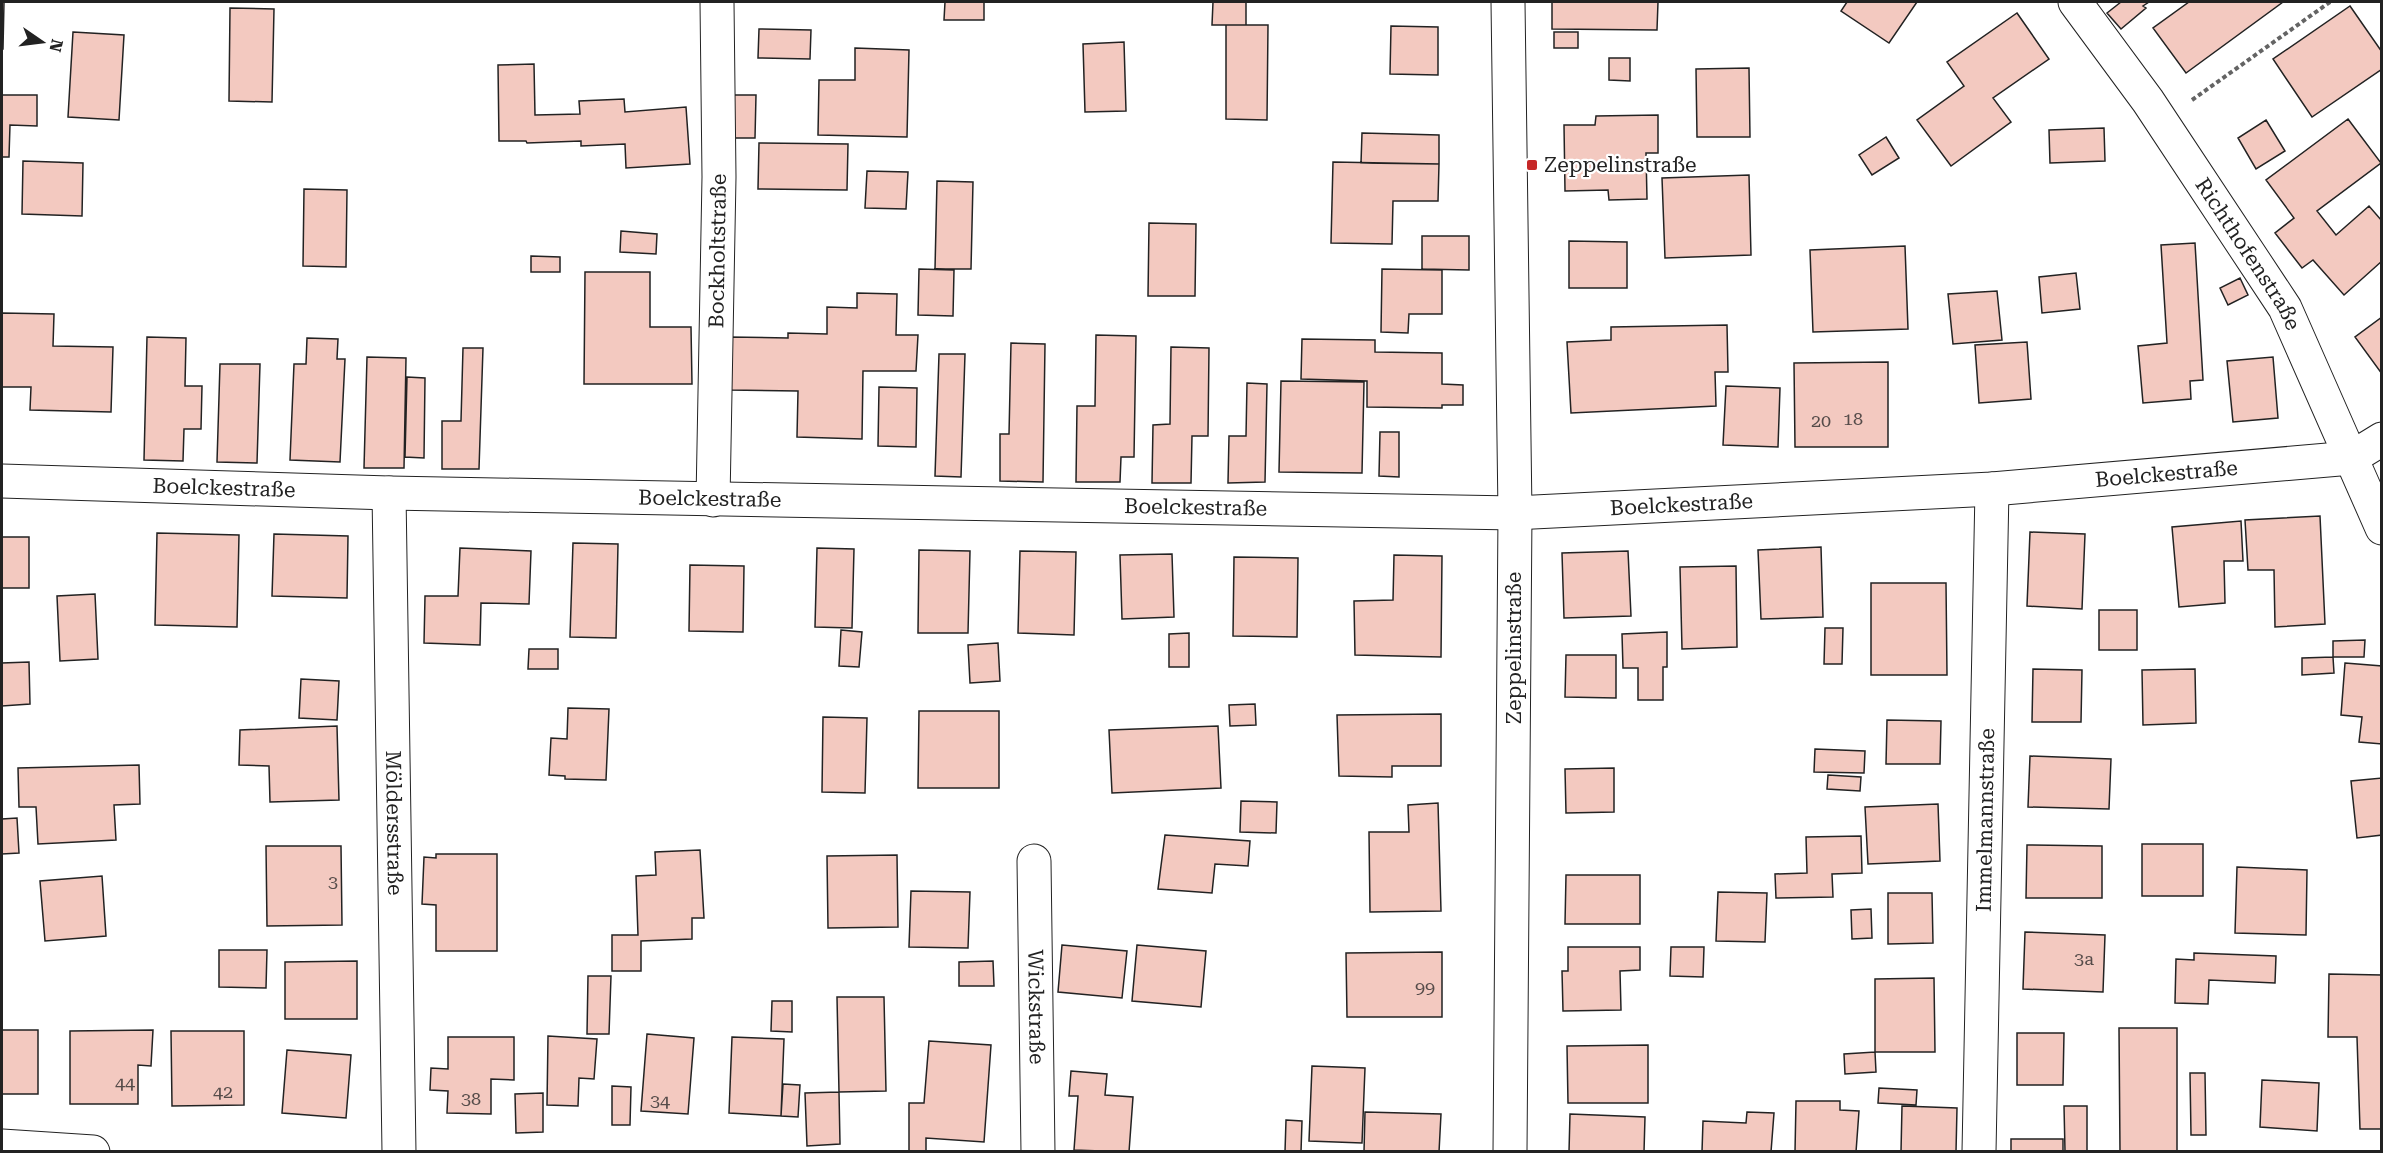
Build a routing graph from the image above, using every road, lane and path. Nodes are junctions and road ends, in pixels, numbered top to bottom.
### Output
1 (717, 2) edge
2 (1508, 2) edge
3 (2075, 2) edge
4 (2330, 2) edge
5 (2162, 122) junction
6 (2382, 440) edge
7 (2351, 458) junction
8 (2, 481) edge
9 (1992, 489) junction
10 (389, 493) junction
11 (713, 500) junction
12 (1515, 513) junction
13 (2382, 528) edge
14 (1034, 861) dead end
15 (2, 1146) edge
16 (93, 1152) edge
17 (399, 1152) edge
18 (1038, 1152) edge
19 (1510, 1152) edge
20 (1979, 1152) edge

1 - 11 street, Bockholtstraße
2 - 12 street, Zeppelinstraße
3 - 5 street, Richthofenstraße
4 - 5 path
5 - 7 street, Richthofenstraße
6 - 7 street, Boelckestraße
7 - 9 street, Boelckestraße
7 - 13 street, Richthofenstraße
8 - 10 street, Boelckestraße
9 - 12 street, Boelckestraße
9 - 20 street, Immelmannstraße
10 - 11 street, Boelckestraße
10 - 17 street, Möldersstraße
11 - 12 street, Boelckestraße
12 - 19 street, Zeppelinstraße
14 - 18 street, Wickstraße
15 - 16 street

